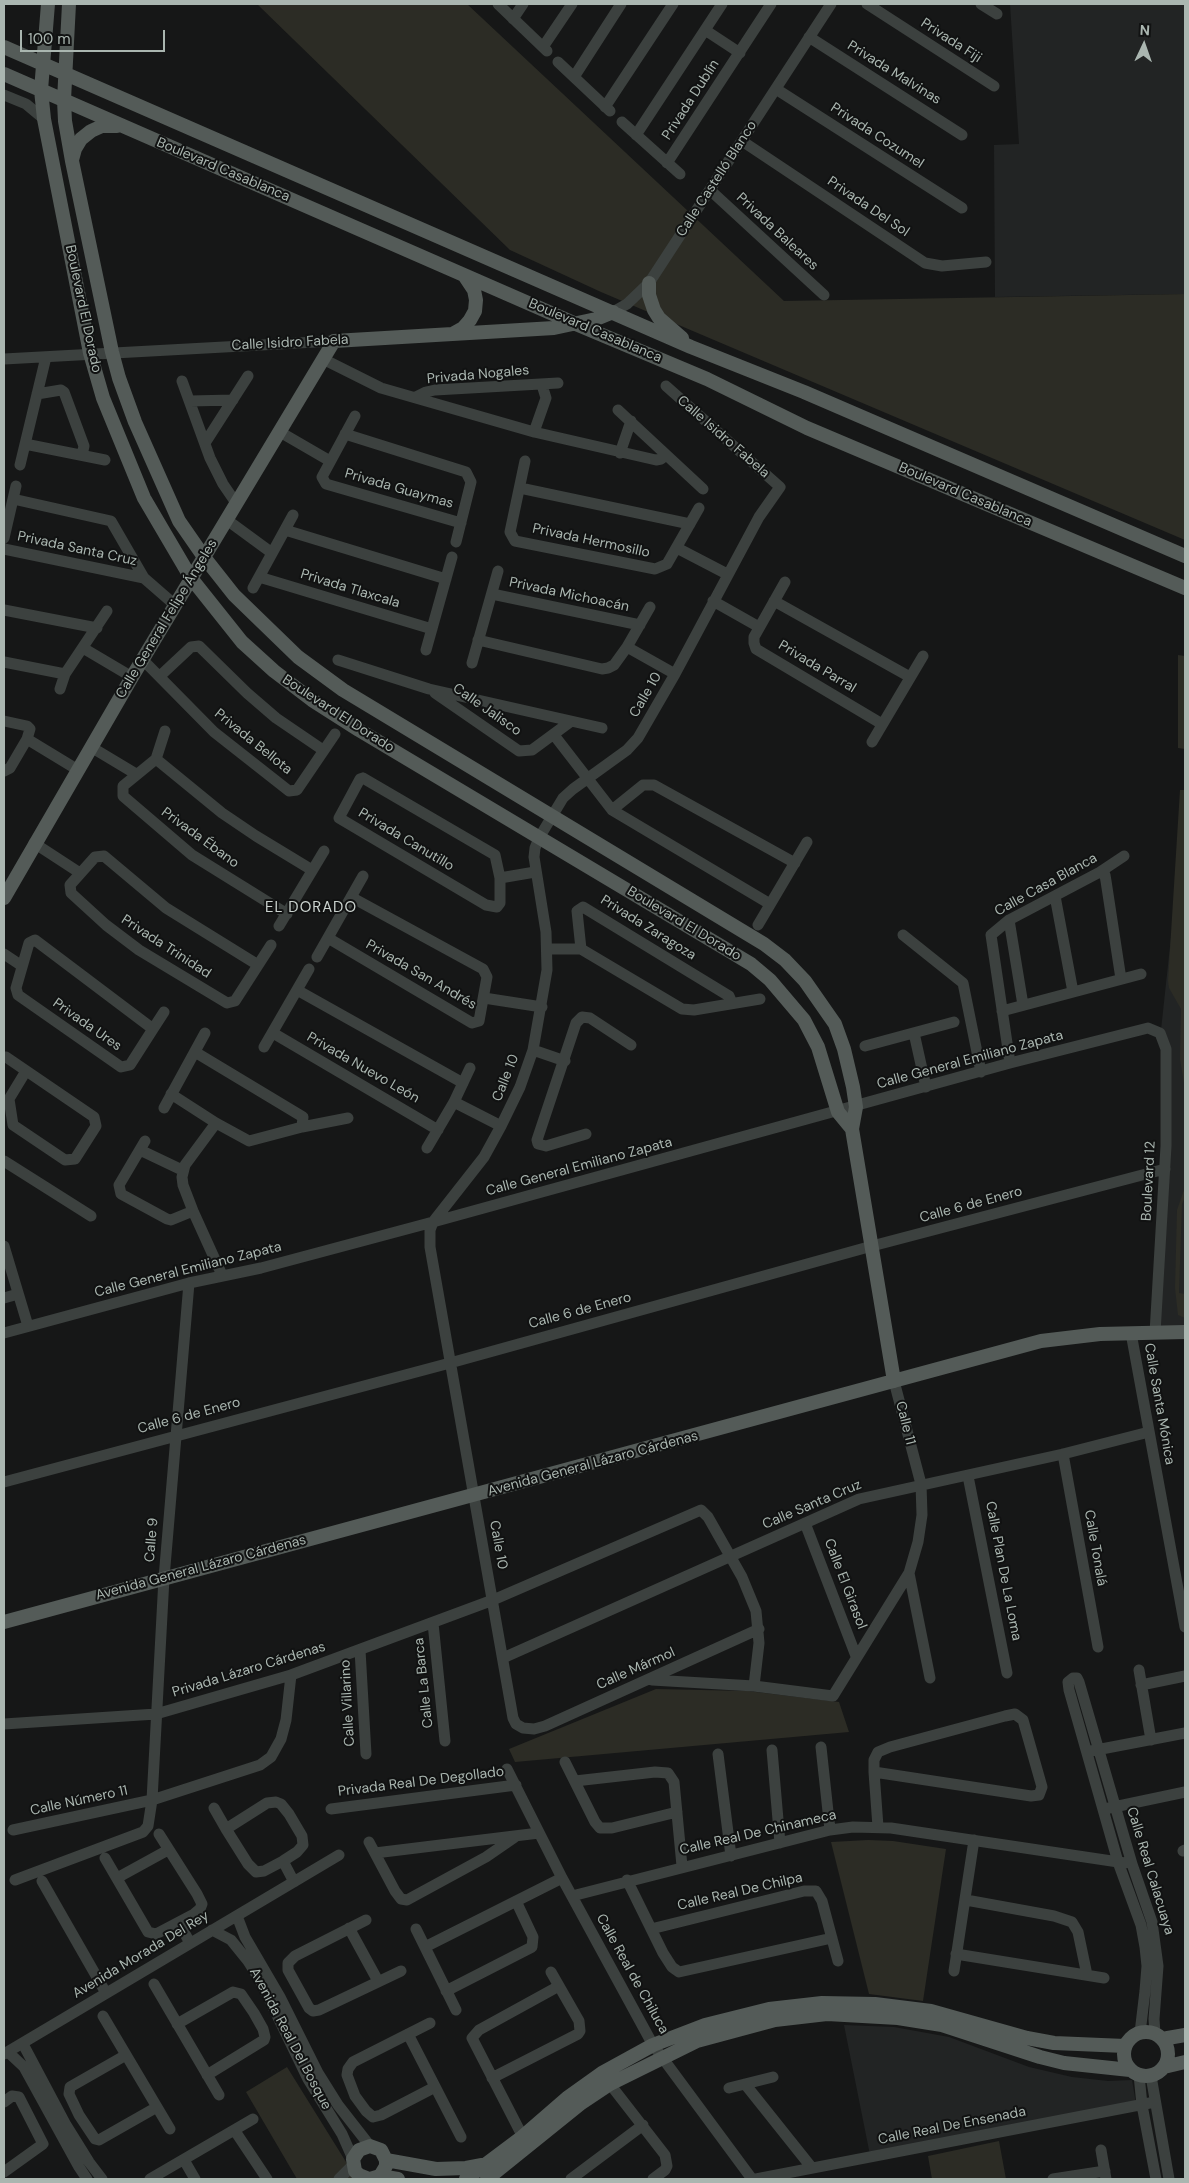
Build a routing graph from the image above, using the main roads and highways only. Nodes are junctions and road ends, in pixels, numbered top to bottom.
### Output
1 (48, 4) edge
2 (69, 4) edge
3 (4, 47) edge
4 (42, 63) junction
5 (4, 74) edge
6 (65, 74) junction
7 (41, 90) junction
8 (64, 100) junction
9 (126, 128) junction
10 (72, 161) junction
11 (461, 273) junction
12 (649, 282) road end
13 (613, 312) junction
14 (576, 324) junction
15 (453, 333) junction
16 (334, 341) joint
17 (691, 347) junction
18 (1185, 556) edge
19 (204, 557) junction
20 (191, 578) junction
21 (1185, 588) edge
22 (8, 878) edge
23 (4, 898) edge
24 (856, 1106) joint
25 (838, 1112) joint
26 (852, 1130) junction
27 (1185, 1332) edge
28 (894, 1381) junction
29 (4, 1622) edge
30 (1185, 2035) edge
31 (1159, 2036) junction
32 (1125, 2046) junction
33 (1185, 2062) edge
34 (1164, 2067) junction
35 (1140, 2073) junction
36 (606, 2079) junction
37 (386, 2160) junction
38 (493, 2174) edge
39 (373, 2178) edge
40 (398, 2179) edge
41 (466, 2179) edge

1 - 4 main road, Boulevard El Dorado
2 - 6 main road, Boulevard El Dorado
3 - 4 main road, Boulevard Casablanca
4 - 6 main road, Boulevard Casablanca
4 - 7 main road, Boulevard El Dorado
5 - 7 main road, Boulevard Casablanca
6 - 8 main road, Boulevard El Dorado
6 - 13 main road, Boulevard Casablanca
7 - 8 main road, Boulevard Casablanca
7 - 20 main road, Boulevard El Dorado
8 - 9 main road, Boulevard Casablanca
8 - 10 main road, Boulevard El Dorado
9 - 10 main road
9 - 11 main road, Boulevard Casablanca
10 - 19 main road, Boulevard El Dorado
11 - 14 main road, Boulevard Casablanca
11 - 15 main road
12 - 17 main road
13 - 14 main road, Calle Castelló Blanco
13 - 17 main road, Boulevard Casablanca
14 - 15 main road, Calle Isidro Fabela
14 - 21 main road, Boulevard Casablanca
15 - 16 main road, Calle Isidro Fabela
16 - 19 main road, Calle General Felipe Ángeles
17 - 18 main road, Boulevard Casablanca
19 - 20 main road, Calle General Felipe Ángeles
19 - 24 main road, Boulevard El Dorado
20 - 22 main road, Calle General Felipe Ángeles
20 - 25 main road, Boulevard El Dorado
22 - 23 main road, Calle General Felipe Ángeles
24 - 26 main road, Calle 11
25 - 26 main road, Calle 11
26 - 28 main road, Calle 11
27 - 28 main road, Avenida General Lázaro Cárdenas
28 - 29 main road, Avenida General Lázaro Cárdenas
30 - 31 main road
31 - 32 main road
31 - 34 main road
32 - 35 main road
32 - 36 main road
33 - 34 main road
34 - 35 main road
35 - 36 main road
36 - 38 main road
37 - 38 main road
37 - 39 main road
37 - 39 main road
38 - 41 main road
39 - 40 main road

